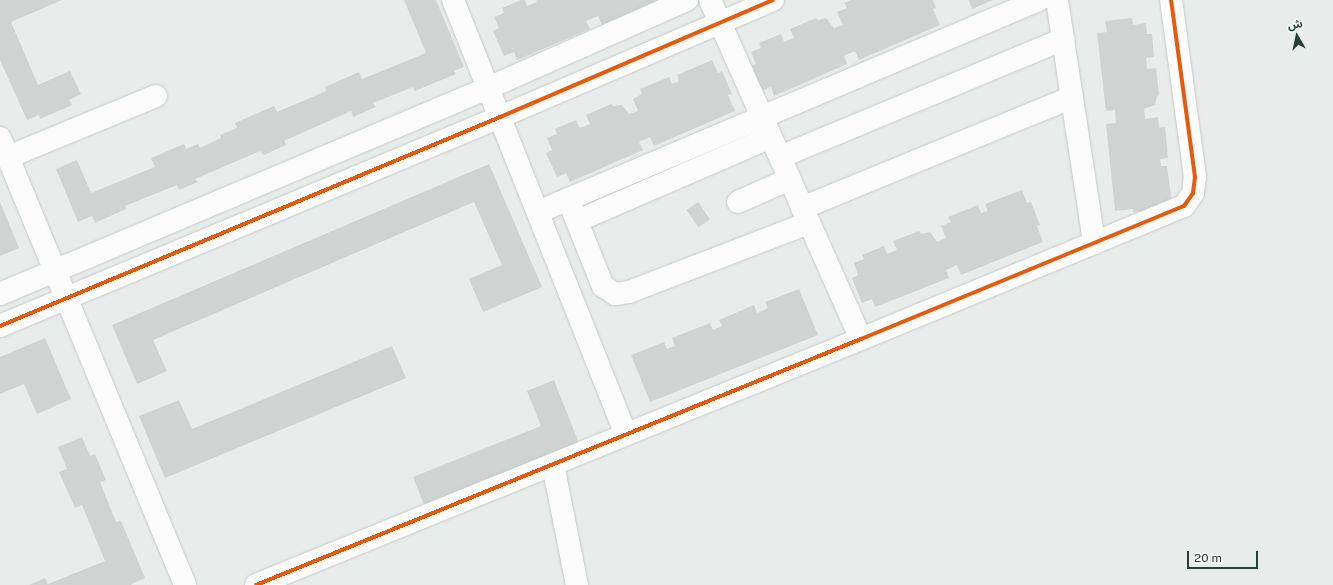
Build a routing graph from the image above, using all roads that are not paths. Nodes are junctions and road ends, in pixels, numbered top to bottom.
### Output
1 (453, 0) edge
2 (687, 0) edge
3 (710, 0) edge
4 (772, 0) edge
5 (1039, 0) edge
6 (1057, 0) edge
7 (1170, 0) edge
8 (720, 23) junction
9 (1063, 39) junction
10 (488, 88) junction
11 (156, 96) dead end
12 (1072, 97) junction
13 (500, 117) junction
14 (762, 117) junction
15 (771, 137) junction
16 (4, 147) edge
17 (780, 157) junction
18 (790, 179) junction
19 (568, 199) junction
20 (738, 202) dead end
21 (538, 212) junction
22 (806, 215) junction
23 (577, 221) junction
24 (1094, 243) junction
25 (55, 271) junction
26 (0, 294) edge
27 (66, 298) junction
28 (0, 326) edge
29 (861, 339) junction
30 (626, 434) junction
31 (553, 465) junction
32 (185, 585) edge
33 (256, 585) edge
34 (577, 585) edge

1 - 10 street
2 - 10 street
3 - 8 street
4 - 8 street
5 - 14 street
6 - 9 street
7 - 24 street
8 - 13 street
8 - 14 street
9 - 12 street
9 - 17 street
10 - 13 street
10 - 25 street
11 - 16 street
12 - 22 street
12 - 24 street
13 - 21 street
13 - 27 street
14 - 15 street
14 - 19 street
15 - 17 street
15 - 23 street
16 - 25 street
17 - 18 street
18 - 20 street
18 - 22 street
19 - 21 street
19 - 23 street
21 - 30 street
22 - 23 street
22 - 29 street
24 - 29 street
25 - 26 street
25 - 27 street
27 - 28 street
27 - 32 street
29 - 30 street
30 - 31 street
31 - 33 street
31 - 34 street

